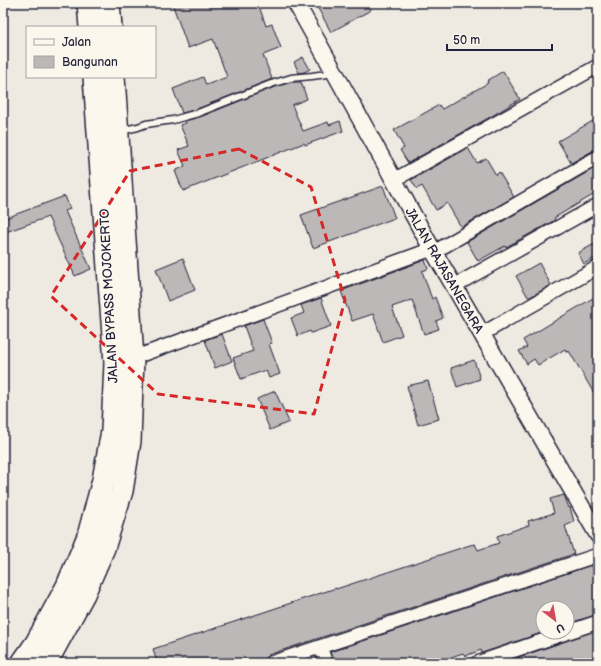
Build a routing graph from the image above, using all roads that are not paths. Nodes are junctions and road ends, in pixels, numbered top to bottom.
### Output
1 (88, 3) edge
2 (109, 3) edge
3 (296, 3) edge
4 (90, 26) edge
5 (111, 26) edge
6 (598, 66) edge
7 (335, 73) junction
8 (94, 78) edge
9 (114, 78) edge
10 (118, 132) junction
11 (598, 157) edge
12 (394, 180) junction
13 (598, 205) edge
14 (433, 251) junction
15 (598, 267) edge
16 (454, 286) junction
17 (482, 334) junction
18 (133, 358) junction
19 (598, 535) edge
20 (598, 555) edge
21 (598, 622) edge
22 (320, 647) junction
23 (22, 663) edge
24 (44, 663) edge
25 (271, 663) edge
26 (326, 663) edge
27 (477, 663) edge

1 - 4 highway
2 - 5 highway
3 - 7 street, JALAN RAJASANEGARA
6 - 12 street
7 - 10 lane
7 - 12 street, JALAN RAJASANEGARA
8 - 23 highway, JALAN BYPASS MOJOKERTO
9 - 10 highway, JALAN BYPASS MOJOKERTO
10 - 18 highway, JALAN BYPASS MOJOKERTO
11 - 14 street
12 - 14 street, JALAN RAJASANEGARA
13 - 16 street
14 - 16 street, JALAN RAJASANEGARA
14 - 18 street
15 - 17 street
16 - 17 street, JALAN RAJASANEGARA
17 - 19 street, JALAN RAJASANEGARA
18 - 24 highway, JALAN BYPASS MOJOKERTO
20 - 22 street
21 - 27 street
22 - 25 street
22 - 26 street

